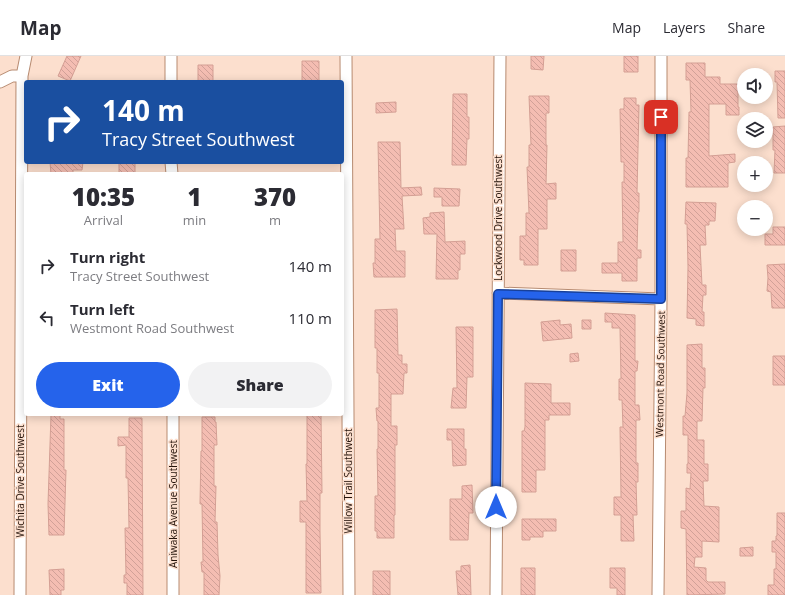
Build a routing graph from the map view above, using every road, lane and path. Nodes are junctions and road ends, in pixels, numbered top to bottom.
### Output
1 (26, 56) edge
2 (171, 56) edge
3 (346, 56) edge
4 (500, 56) edge
5 (661, 56) edge
6 (22, 76) junction
7 (171, 80) edge
8 (0, 82) edge
9 (498, 294) junction
10 (661, 299) junction
11 (173, 416) edge
12 (20, 595) edge
13 (173, 595) edge
14 (349, 595) edge
15 (496, 595) edge
16 (658, 595) edge

1 - 6 street, Wichita Drive Southwest
2 - 7 street
3 - 14 street, Willow Trail Southwest
4 - 9 street, Lockwood Drive Southwest
5 - 10 street, Westmont Road Southwest
6 - 8 street
6 - 12 street, Wichita Drive Southwest
9 - 10 street
9 - 15 street, Lockwood Drive Southwest
10 - 16 street, Westmont Road Southwest
11 - 13 street, Aniwaka Avenue Southwest

